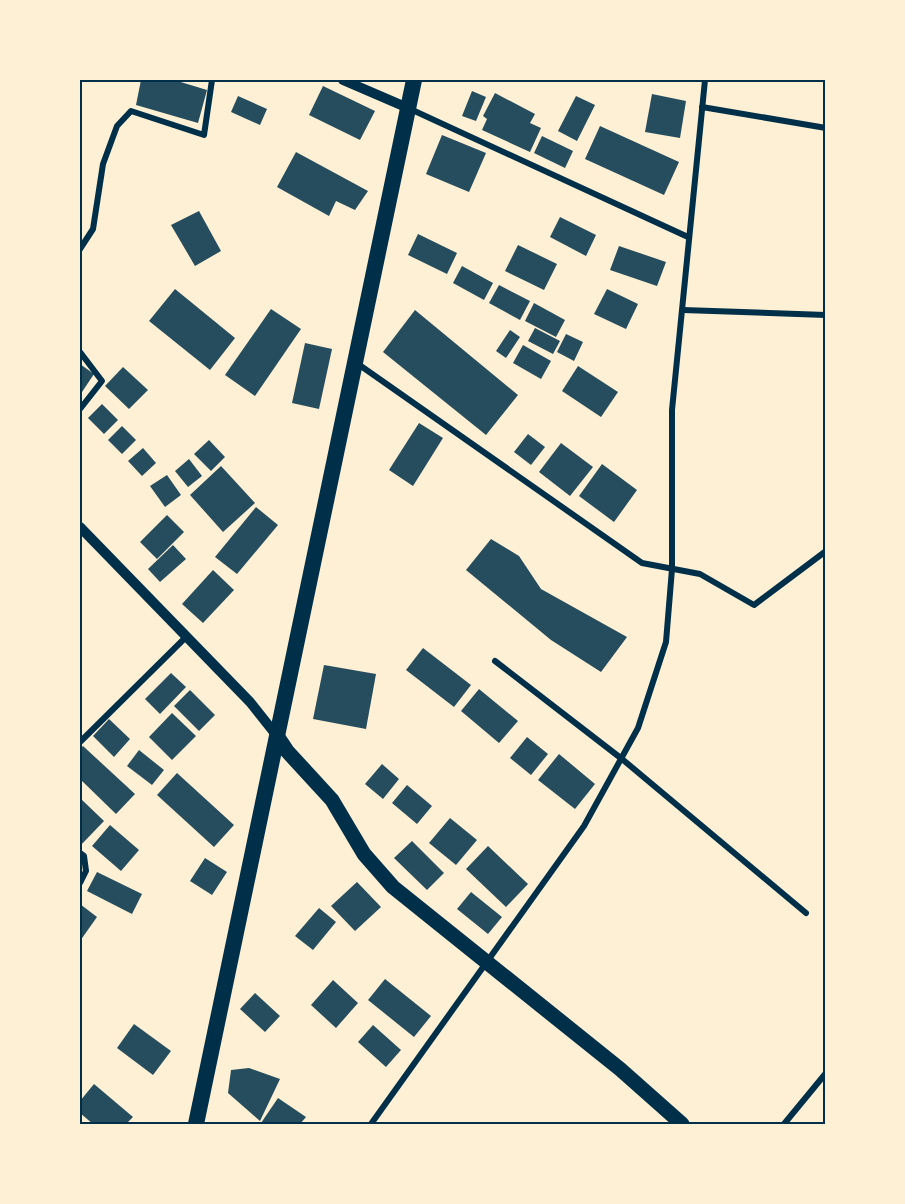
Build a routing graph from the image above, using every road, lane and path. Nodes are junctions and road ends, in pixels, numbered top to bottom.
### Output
1 (212, 80) edge
2 (343, 80) edge
3 (414, 80) edge
4 (705, 80) edge
5 (702, 107) junction
6 (408, 108) junction
7 (825, 128) edge
8 (688, 237) junction
9 (80, 249) edge
10 (683, 310) junction
11 (825, 315) edge
12 (80, 352) edge
13 (355, 362) junction
14 (80, 409) edge
15 (80, 526) edge
16 (825, 551) edge
17 (672, 569) junction
18 (187, 636) junction
19 (495, 661) dead end
20 (277, 736) junction
21 (80, 742) edge
22 (622, 759) junction
23 (80, 852) edge
24 (80, 883) edge
25 (806, 913) dead end
26 (487, 961) junction
27 (825, 1074) edge
28 (196, 1125) edge
29 (371, 1125) edge
30 (682, 1125) edge
31 (784, 1125) edge

1 - 9 street
2 - 6 street
3 - 6 highway
4 - 5 street
5 - 7 street
5 - 8 street
6 - 8 street
6 - 13 highway
8 - 10 street
10 - 11 street
10 - 17 street
12 - 14 street
13 - 17 street
13 - 20 highway
15 - 18 street
16 - 17 street
17 - 22 street
18 - 20 street
18 - 21 street
19 - 22 street
20 - 26 main road
20 - 28 highway
22 - 25 street
22 - 26 street
23 - 24 street
26 - 29 street
26 - 30 main road
27 - 31 street

